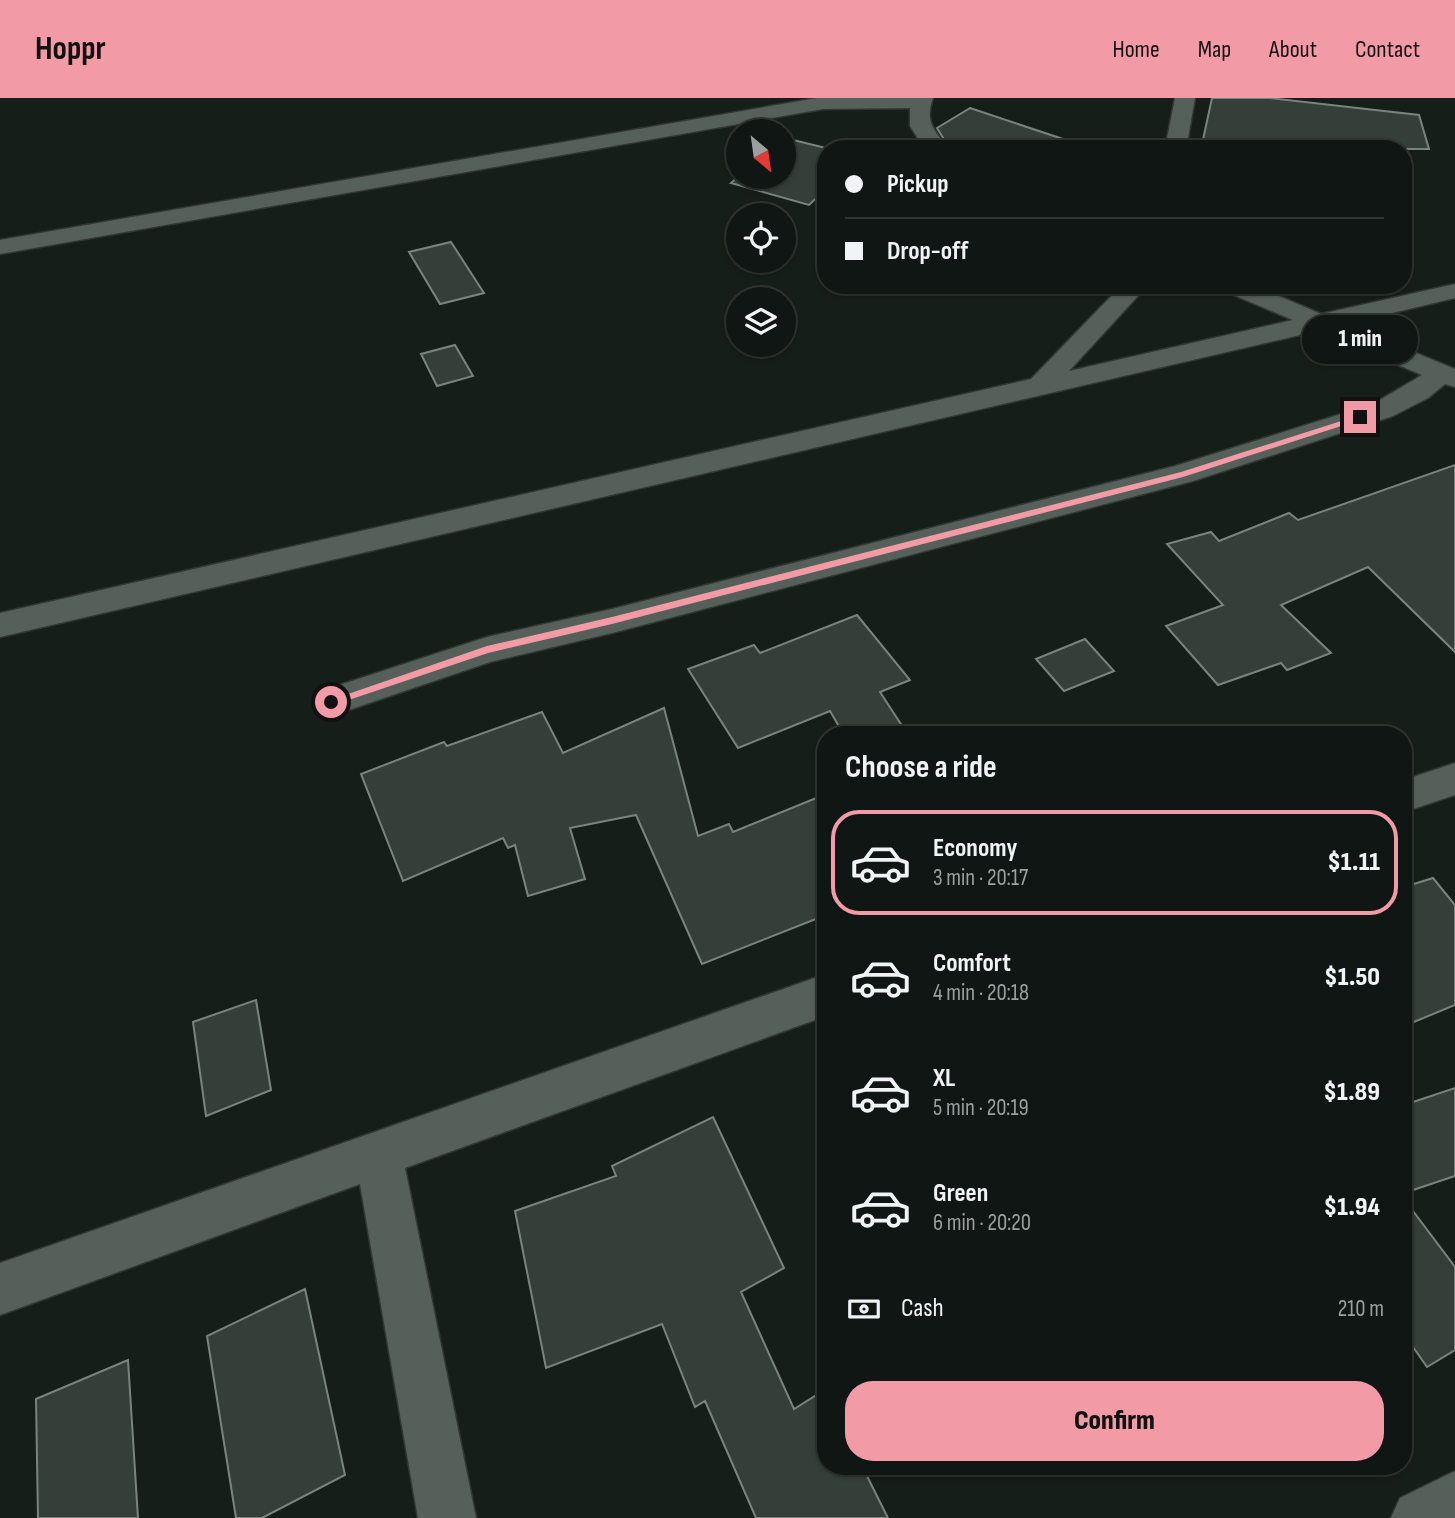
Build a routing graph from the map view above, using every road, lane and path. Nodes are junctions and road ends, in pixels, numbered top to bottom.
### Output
1 (1185, 98) edge
2 (922, 100) edge
3 (817, 101) edge
4 (926, 140) edge
5 (1177, 140) edge
6 (0, 247) edge
7 (1455, 291) edge
8 (1128, 294) edge
9 (1253, 294) edge
10 (1318, 321) junction
11 (1448, 376) edge
12 (1041, 386) junction
13 (0, 625) edge
14 (331, 702) dead end
15 (1455, 779) edge
16 (1412, 793) edge
17 (817, 998) edge
18 (379, 1156) junction
19 (0, 1289) edge
20 (1455, 1499) edge
21 (447, 1518) edge
22 (1420, 1518) edge

1 - 5 street
2 - 3 street
2 - 4 street
3 - 6 street
7 - 10 street
8 - 12 street
9 - 10 street
10 - 11 street
10 - 12 street
11 - 14 street
12 - 13 street
15 - 16 street
17 - 18 street
18 - 19 street
18 - 21 street
20 - 22 street

